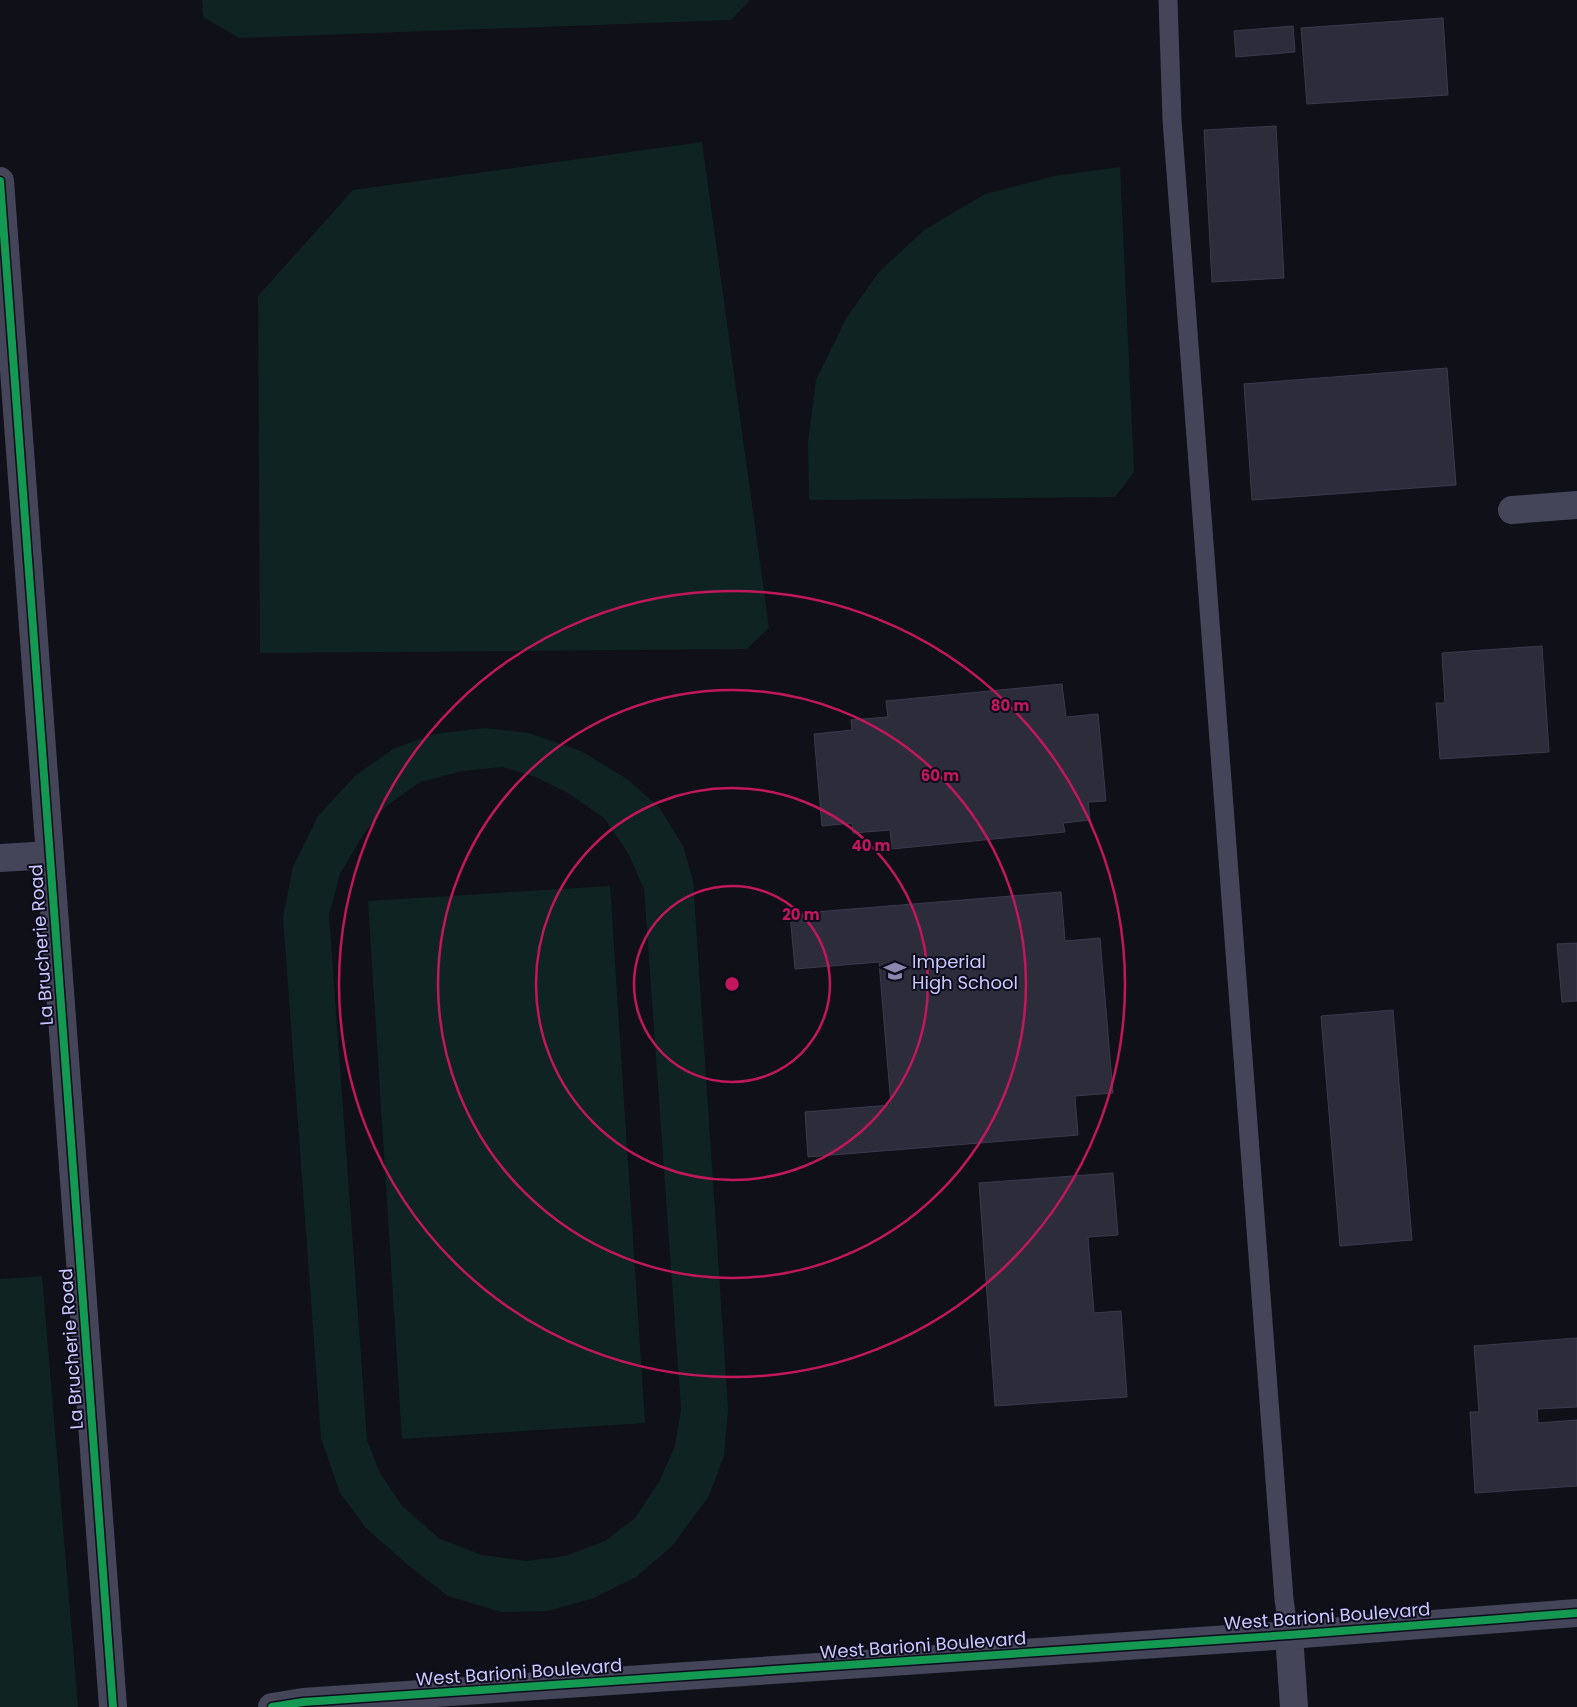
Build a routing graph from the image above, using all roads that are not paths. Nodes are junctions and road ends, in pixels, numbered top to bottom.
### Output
1 (1168, 0) edge
2 (0, 181) edge
3 (1577, 505) edge
4 (1512, 510) dead end
5 (50, 855) junction
6 (0, 858) edge
7 (1577, 1612) edge
8 (1289, 1635) junction
9 (113, 1707) edge
10 (272, 1707) edge
11 (1294, 1707) edge

1 - 8 lane
2 - 5 street, La Brucherie Road
3 - 4 street
5 - 6 street
5 - 9 street, La Brucherie Road
7 - 8 street, West Barioni Boulevard
8 - 10 street, West Barioni Boulevard
8 - 11 street

